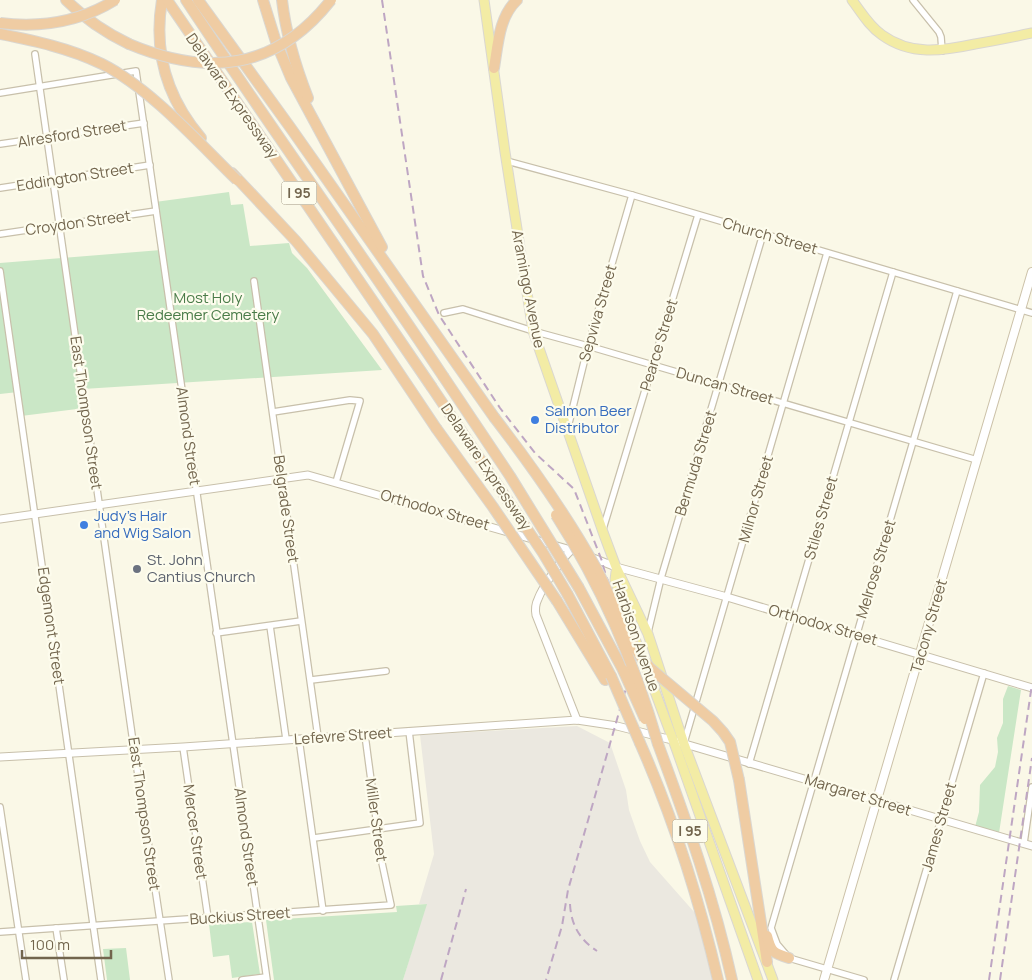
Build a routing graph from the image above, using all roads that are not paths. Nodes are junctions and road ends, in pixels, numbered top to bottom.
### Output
1 (66, 0) edge
2 (115, 0) edge
3 (162, 0) edge
4 (166, 0) edge
5 (186, 0) edge
6 (198, 0) edge
7 (263, 0) edge
8 (282, 0) edge
9 (331, 0) edge
10 (484, 0) edge
11 (517, 0) edge
12 (852, 0) edge
13 (913, 0) edge
14 (0, 23) edge
15 (1032, 33) edge
16 (0, 34) edge
17 (942, 51) junction
18 (35, 54) dead end
19 (494, 68) junction
20 (40, 87) junction
21 (0, 93) edge
22 (144, 122) junction
23 (47, 138) junction
24 (0, 144) edge
25 (330, 150) junction
26 (507, 161) junction
27 (150, 165) junction
28 (53, 180) junction
29 (237, 180) junction
30 (0, 188) edge
31 (632, 196) junction
32 (156, 212) junction
33 (698, 216) junction
34 (59, 226) junction
35 (0, 234) edge
36 (763, 234) junction
37 (827, 253) junction
38 (0, 271) edge
39 (893, 272) junction
40 (1032, 272) edge
41 (254, 281) dead end
42 (957, 291) junction
43 (1021, 310) junction
44 (444, 313) dead end
45 (1032, 313) edge
46 (423, 316) junction
47 (533, 331) junction
48 (588, 346) junction
49 (653, 366) junction
50 (719, 385) junction
51 (784, 403) junction
52 (273, 412) junction
53 (494, 417) junction
54 (849, 422) junction
55 (567, 431) junction
56 (914, 441) junction
57 (977, 460) junction
58 (282, 478) junction
59 (336, 482) junction
60 (196, 491) junction
61 (99, 505) junction
62 (35, 515) junction
63 (0, 519) edge
64 (602, 532) junction
65 (573, 549) junction
66 (616, 567) junction
67 (661, 578) junction
68 (727, 597) junction
69 (792, 617) junction
70 (301, 621) junction
71 (270, 626) junction
72 (216, 633) junction
73 (648, 634) junction
74 (856, 635) junction
75 (921, 654) junction
76 (386, 671) dead end
77 (984, 673) junction
78 (608, 678) junction
79 (311, 680) junction
80 (1032, 688) edge
81 (576, 720) junction
82 (409, 731) junction
83 (364, 735) junction
84 (318, 737) junction
85 (286, 739) junction
86 (299, 739) junction
87 (674, 741) junction
88 (232, 743) junction
89 (658, 744) junction
90 (684, 744) junction
91 (183, 746) junction
92 (134, 749) junction
93 (70, 753) junction
94 (0, 757) edge
95 (750, 764) junction
96 (814, 782) junction
97 (1032, 788) edge
98 (878, 802) junction
99 (0, 807) edge
100 (941, 820) junction
101 (377, 829) junction
102 (314, 838) junction
103 (1024, 843) junction
104 (1032, 846) edge
105 (3, 848) edge
106 (391, 905) joint
107 (759, 906) junction
108 (323, 910) junction
109 (256, 915) junction
110 (208, 918) junction
111 (160, 922) junction
112 (93, 926) junction
113 (56, 928) junction
114 (19, 931) junction
115 (0, 932) edge
116 (789, 958) junction
117 (767, 962) junction
118 (828, 970) junction
119 (266, 978) edge
120 (26, 980) edge
121 (64, 980) edge
122 (101, 980) edge
123 (169, 980) edge
124 (242, 980) edge
125 (718, 980) edge
126 (732, 980) edge
127 (758, 980) edge
128 (773, 980) edge
129 (824, 980) edge
130 (864, 980) edge
131 (894, 980) edge

1 - 9 highway, bridge
2 - 14 highway, bridge
3 - 29 highway, bridge
4 - 78 highway, Delaware Expressway / I 95, bridge
5 - 89 highway, Delaware Expressway / I 95, bridge
6 - 46 highway
7 - 25 highway
8 - 25 highway
10 - 19 main road, Aramingo Avenue
11 - 19 highway
12 - 17 main road
13 - 17 street
15 - 17 main road
16 - 29 highway, bridge
18 - 20 street, East Thompson Street
19 - 26 main road, Aramingo Avenue
20 - 21 street
20 - 22 street, Almond Street
20 - 23 street, East Thompson Street
22 - 23 street, Alresford Street
22 - 27 street, Almond Street
23 - 24 street, Alresford Street
23 - 28 street, East Thompson Street
25 - 46 highway
26 - 31 street, Church Street
26 - 47 main road, Aramingo Avenue
27 - 28 street, Eddington Street
27 - 32 street, Almond Street
28 - 30 street, Eddington Street
28 - 34 street, East Thompson Street
29 - 78 highway, bridge
31 - 33 street, Church Street
31 - 48 street, Sepviva Street
32 - 34 street, Croydon Street
32 - 60 street, Almond Street
33 - 36 street, Church Street
33 - 49 street, Pearce Street
34 - 35 street, Croydon Street
34 - 61 street, East Thompson Street
36 - 37 street, Church Street
36 - 50 street, Bermuda Street
37 - 39 street, Church Street
37 - 51 street, Milnor Street
38 - 62 street, Edgemont Street
39 - 42 street, Church Street
39 - 54 street, Stiles Street
40 - 43 main road, Tacony Street
41 - 52 street, Belgrade Street
42 - 43 street, Church Street
42 - 56 street, Melrose Street
43 - 45 street, Church Street
43 - 57 main road, Tacony Street
44 - 47 street, Duncan Street
46 - 53 highway
47 - 48 street, Duncan Street
47 - 55 main road, Aramingo Avenue
48 - 49 street, Duncan Street
48 - 55 street, Sepviva Street
49 - 50 street, Duncan Street
49 - 64 street, Pearce Street
50 - 51 street, Duncan Street
50 - 67 street, Bermuda Street
51 - 54 street, Duncan Street
51 - 68 street, Milnor Street
52 - 58 street, Belgrade Street
52 - 59 street
53 - 89 highway, bridge
53 - 107 highway, bridge
54 - 56 street, Duncan Street
54 - 69 street, Stiles Street
55 - 64 main road, Aramingo Avenue
56 - 57 street, Duncan Street
56 - 74 street, Melrose Street
57 - 75 main road, Tacony Street
58 - 59 street, Orthodox Street
58 - 60 street, Orthodox Street
58 - 70 street, Belgrade Street
59 - 65 street, Orthodox Street
60 - 61 street, Orthodox Street
60 - 72 street, Almond Street
61 - 62 street, Orthodox Street
61 - 92 street, East Thompson Street
62 - 63 street, Orthodox Street
62 - 93 street, Edgemont Street
64 - 66 main road, Aramingo Avenue
65 - 66 street, Orthodox Street
65 - 81 street
66 - 67 street, Orthodox Street
66 - 73 main road, Harbison Avenue
66 - 87 main road, Harbison Avenue
67 - 68 street, Orthodox Street
67 - 73 street, Bermuda Street
68 - 69 street, Orthodox Street
68 - 90 street, Milnor Street
69 - 74 street, Orthodox Street
69 - 95 street, Stiles Street
70 - 71 street
70 - 79 street, Belgrade Street
71 - 72 street
71 - 85 street
72 - 88 street, Almond Street
73 - 90 main road, Harbison Avenue
74 - 75 street, Orthodox Street
74 - 96 street, Melrose Street
75 - 77 street, Orthodox Street
75 - 98 main road, Tacony Street
76 - 79 street
77 - 80 street, Orthodox Street
77 - 100 street, James Street
78 - 125 highway, I 95, bridge
79 - 84 street, Belgrade Street
81 - 82 street, Lefevre Street
81 - 87 street, Lefevre Street
82 - 83 street, Lefevre Street
82 - 101 street
83 - 84 street, Lefevre Street
83 - 101 street, Miller Street
84 - 86 street, Lefevre Street
85 - 86 street, Lefevre Street
85 - 88 street, Lefevre Street
86 - 102 street
87 - 90 street, Lefevre Street
87 - 127 main road, Harbison Avenue
88 - 91 street, Lefevre Street
88 - 109 street, Almond Street
89 - 126 highway, Delaware Expressway / I 95
90 - 95 street, Margaret Street
90 - 117 main road, Harbison Avenue
91 - 92 street, Lefevre Street
91 - 110 street, Mercer Street
92 - 93 street, Lefevre Street
92 - 111 street, East Thompson Street
93 - 94 street, Lefevre Street
93 - 112 street, Edgemont Street
95 - 96 street, Margaret Street
96 - 98 street, Margaret Street
96 - 116 street, Melrose Street
97 - 103 street
98 - 100 street, Margaret Street
98 - 118 main road, Tacony Street
99 - 105 street
100 - 103 street, Margaret Street
100 - 131 street, James Street
101 - 102 street
101 - 106 street, Miller Street
102 - 108 street
103 - 104 street, Margaret Street
105 - 114 street
106 - 108 street, Buckius Street
107 - 116 highway
107 - 117 highway
108 - 109 street, Buckius Street
109 - 110 street, Buckius Street
109 - 119 street, Almond Street
110 - 111 street, Buckius Street
111 - 112 street, Buckius Street
111 - 123 street, East Thompson Street
112 - 113 street, Buckius Street
112 - 122 street, Edgemont Street
113 - 114 street, Buckius Street
113 - 121 street
114 - 115 street, Buckius Street
114 - 120 street
116 - 118 street
117 - 128 main road, Harbison Avenue
118 - 129 main road, Tacony Street
118 - 130 street
119 - 124 street

